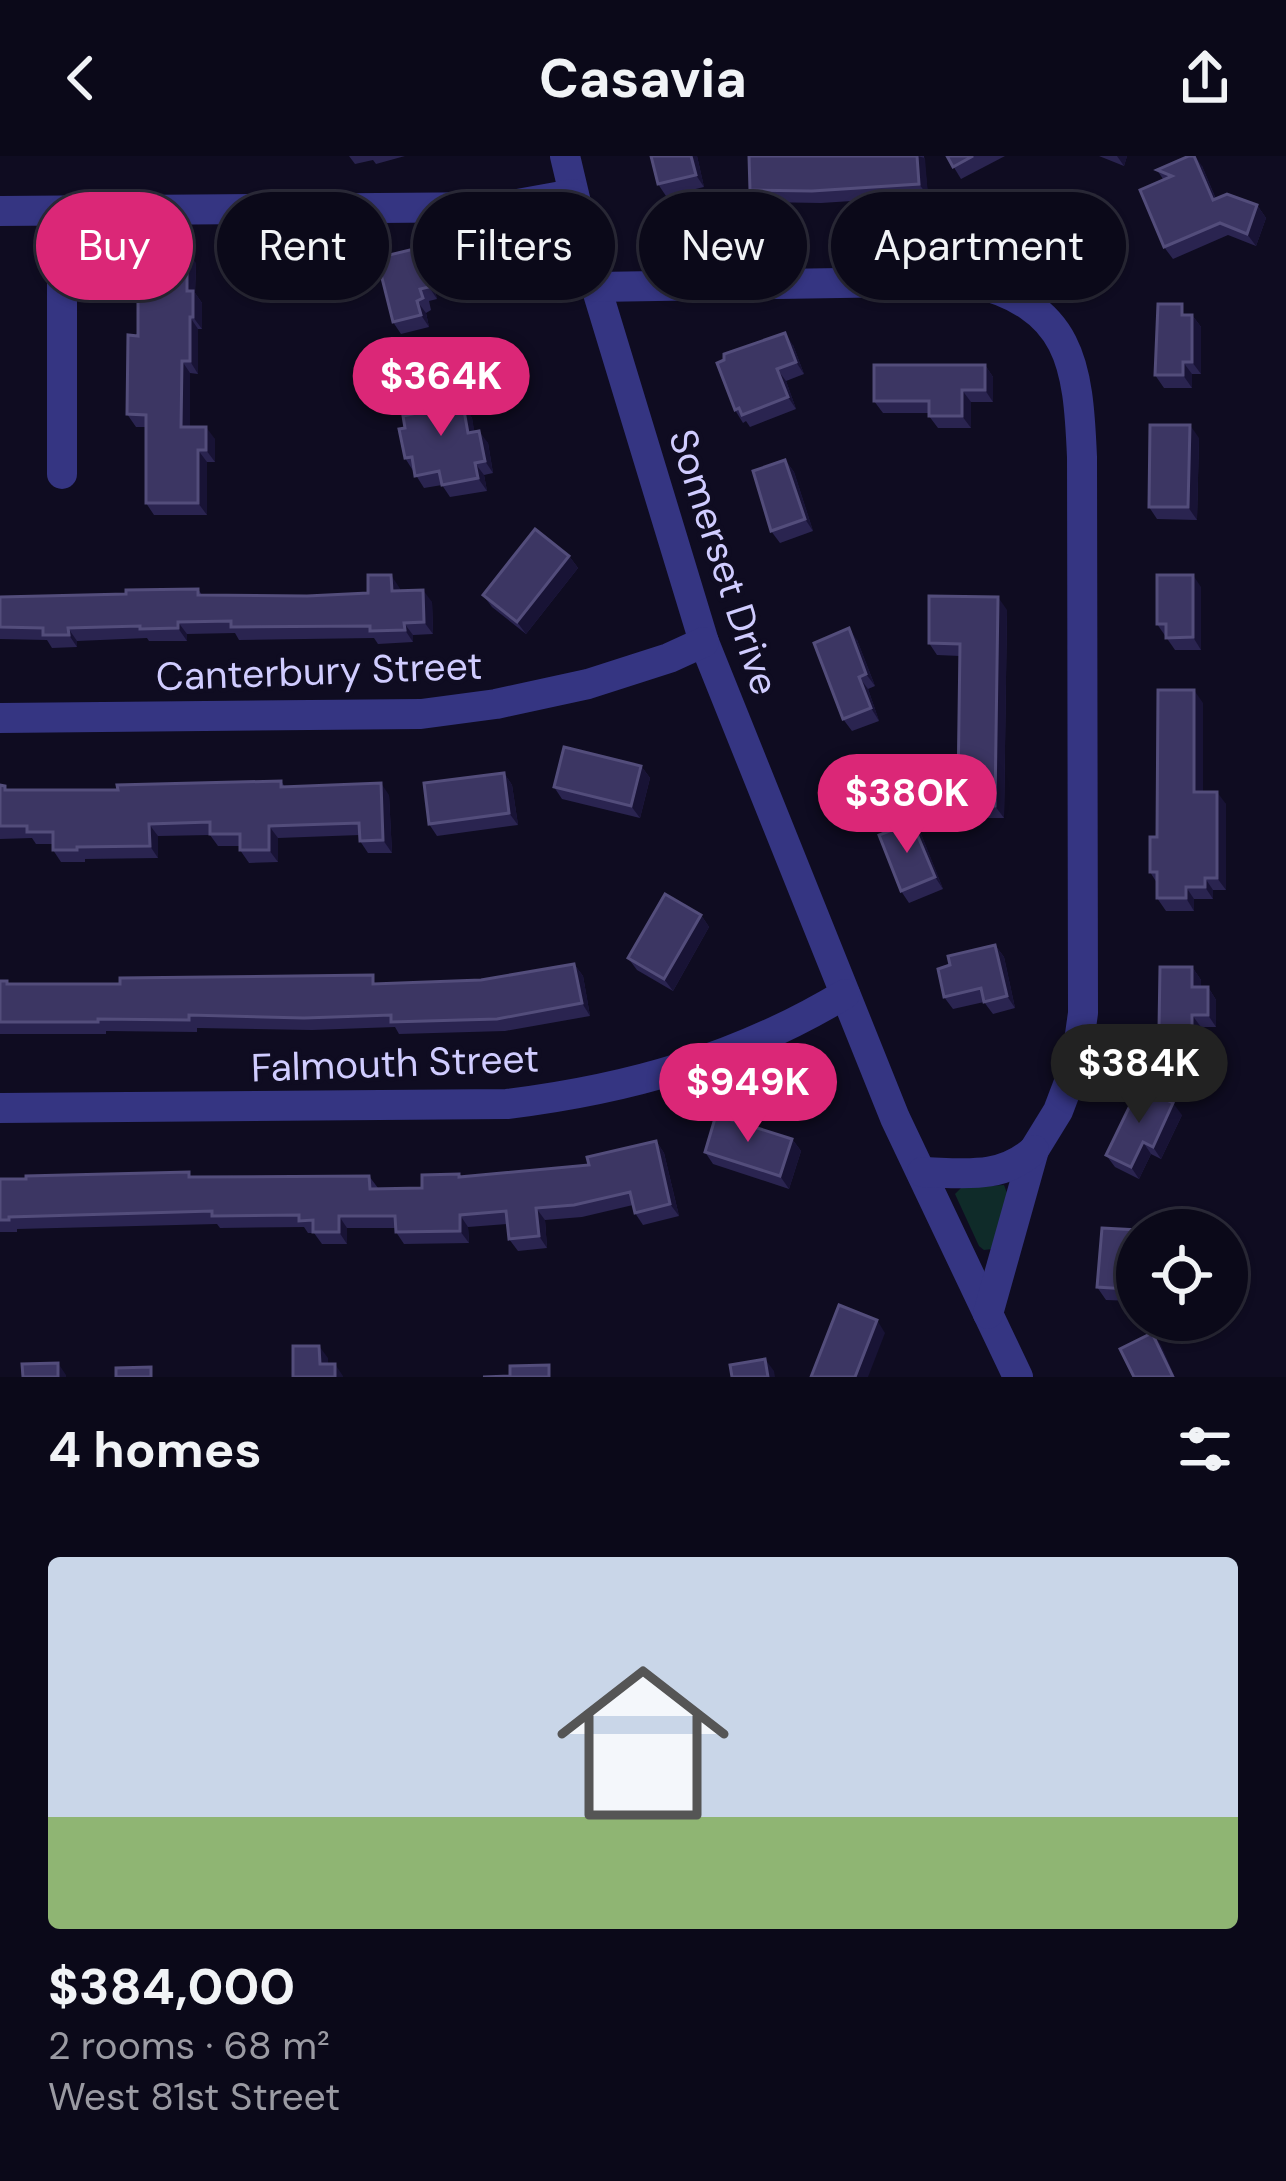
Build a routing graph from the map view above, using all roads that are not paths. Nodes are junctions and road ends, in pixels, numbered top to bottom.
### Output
1 (565, 156) edge
2 (573, 192) edge
3 (413, 208) edge
4 (193, 210) edge
5 (0, 211) edge
6 (36, 211) edge
7 (615, 287) edge
8 (62, 300) edge
9 (600, 300) edge
10 (62, 474) dead end
11 (704, 642) junction
12 (0, 718) edge
13 (844, 994) junction
14 (0, 1108) edge
15 (1034, 1150) junction
16 (922, 1172) junction
17 (988, 1314) junction
18 (1018, 1377) edge

1 - 2 street, Somerset Drive
3 - 4 street
5 - 6 street
7 - 15 street
8 - 10 street
9 - 11 street, Somerset Drive
11 - 12 street, Canterbury Street
11 - 13 street, Somerset Drive
13 - 14 street, Falmouth Street
13 - 16 street, Somerset Drive
15 - 16 street
15 - 17 street
16 - 17 street, Somerset Drive
17 - 18 street, Somerset Drive

